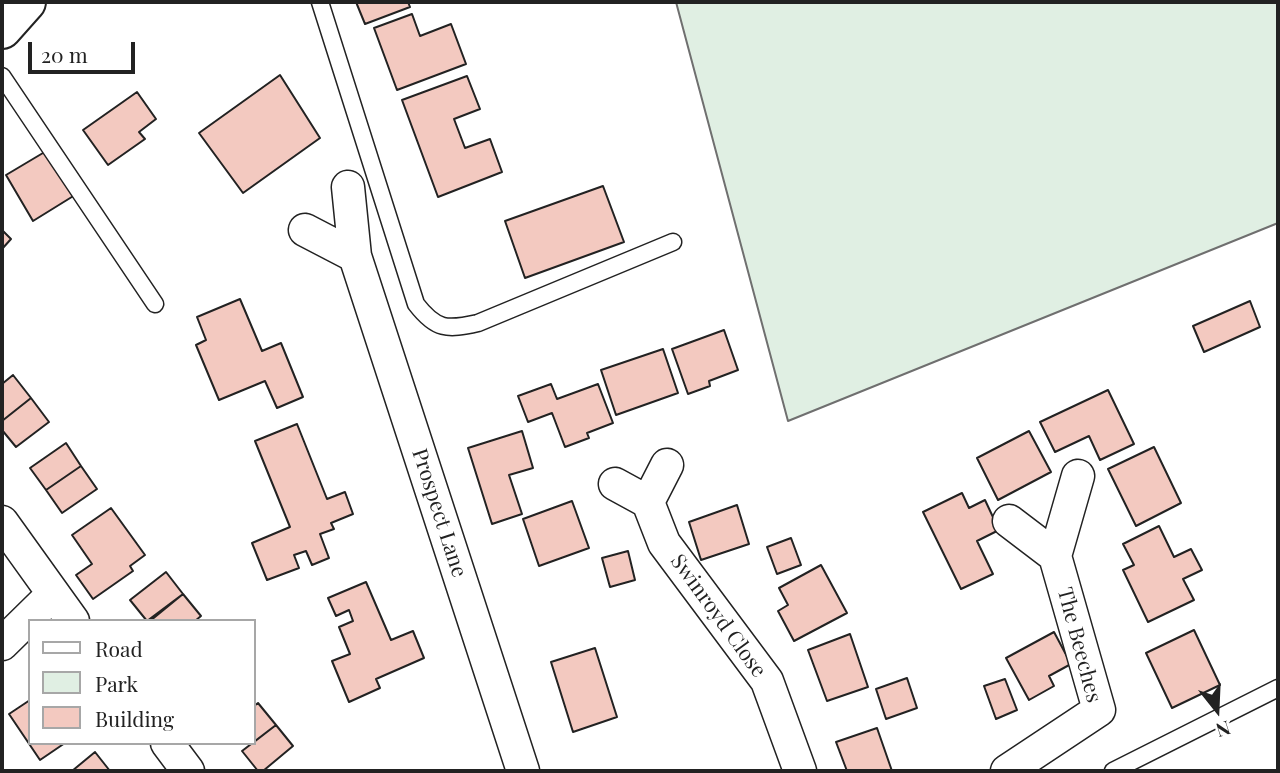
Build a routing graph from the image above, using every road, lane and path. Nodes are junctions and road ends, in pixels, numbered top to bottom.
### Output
1 (26, 2) edge
2 (320, 2) edge
3 (2, 29) edge
4 (2, 76) edge
5 (348, 187) dead end
6 (305, 230) dead end
7 (673, 242) dead end
8 (355, 256) junction
9 (155, 304) dead end
10 (667, 465) dead end
11 (1078, 476) dead end
12 (615, 484) dead end
13 (648, 502) junction
14 (1009, 521) dead end
15 (2, 522) edge
16 (1055, 556) junction
17 (53, 594) junction
18 (72, 619) edge
19 (2, 644) edge
20 (1278, 688) edge
21 (168, 745) edge
22 (188, 771) edge
23 (523, 771) edge
24 (800, 771) edge
25 (1007, 771) edge
26 (1113, 771) edge

1 - 3 main road
2 - 7 lane
4 - 9 lane
5 - 8 street, Prospect Lane
6 - 8 street
8 - 23 street, Prospect Lane
10 - 13 street
11 - 16 street
12 - 13 street
13 - 24 street, Swinroyd Close
14 - 16 street
15 - 17 street
16 - 25 street, The Beeches
17 - 18 street
17 - 19 street
20 - 26 lane
21 - 22 street

